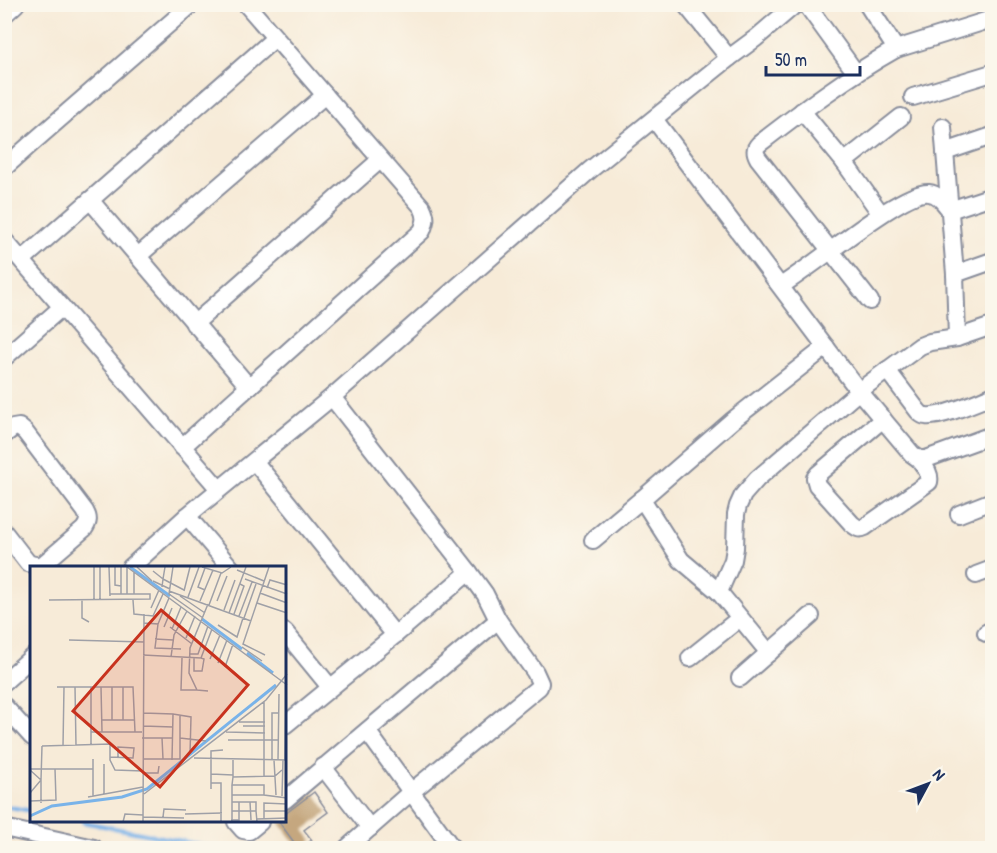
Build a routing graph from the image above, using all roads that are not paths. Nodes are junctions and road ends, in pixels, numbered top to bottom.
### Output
1 (16, 4) edge
2 (192, 4) edge
3 (246, 4) edge
4 (685, 4) edge
5 (796, 4) edge
6 (806, 4) edge
7 (867, 4) edge
8 (4, 15) edge
9 (993, 19) edge
10 (275, 38) junction
11 (896, 50) junction
12 (729, 58) junction
13 (856, 73) junction
14 (993, 73) edge
15 (325, 95) junction
16 (914, 97) dead end
17 (802, 111) junction
18 (902, 117) dead end
19 (654, 119) junction
20 (943, 127) dead end
21 (993, 136) edge
22 (945, 152) junction
23 (380, 160) junction
24 (844, 162) junction
25 (4, 168) edge
26 (993, 196) edge
27 (90, 200) junction
28 (950, 210) junction
29 (881, 214) junction
30 (4, 240) edge
31 (830, 252) junction
32 (138, 256) junction
33 (22, 260) junction
34 (993, 261) edge
35 (955, 274) junction
36 (781, 286) junction
37 (870, 301) dead end
38 (62, 307) junction
39 (194, 324) junction
40 (993, 326) edge
41 (957, 338) junction
42 (826, 347) junction
43 (4, 358) edge
44 (887, 370) junction
45 (249, 387) junction
46 (859, 391) junction
47 (993, 396) edge
48 (332, 397) junction
49 (883, 419) junction
50 (4, 435) edge
51 (993, 435) edge
52 (182, 447) junction
53 (919, 459) junction
54 (255, 462) junction
55 (219, 489) junction
56 (642, 499) junction
57 (993, 501) edge
58 (959, 514) dead end
59 (187, 516) junction
60 (4, 532) edge
61 (593, 540) dead end
62 (132, 566) edge
63 (229, 566) edge
64 (993, 569) edge
65 (469, 572) junction
66 (976, 575) dead end
67 (719, 592) junction
68 (811, 616) dead end
69 (740, 618) junction
70 (498, 620) junction
71 (286, 633) edge
72 (396, 635) junction
73 (769, 653) junction
74 (690, 658) dead end
75 (30, 659) edge
76 (740, 678) dead end
77 (6, 679) edge
78 (330, 687) junction
79 (4, 706) edge
80 (286, 724) edge
81 (367, 731) junction
82 (30, 735) edge
83 (323, 767) junction
84 (411, 792) junction
85 (286, 799) edge
86 (237, 823) edge
87 (259, 823) edge
88 (4, 828) edge
89 (370, 828) junction
90 (94, 849) edge
91 (347, 849) edge
92 (452, 849) edge

1 - 8 street
2 - 25 street
3 - 10 street
4 - 12 street
5 - 12 street
6 - 13 street
7 - 11 street
9 - 11 street
10 - 15 street
10 - 27 street
11 - 13 street
12 - 19 street
13 - 17 street
14 - 16 street
15 - 23 street
15 - 32 street
17 - 24 street
17 - 31 street
18 - 24 street
19 - 36 street
19 - 48 street
20 - 22 street
21 - 22 street
22 - 28 street
23 - 39 street
23 - 45 street
24 - 29 street
26 - 28 street
27 - 32 street
27 - 33 street
28 - 29 street
28 - 35 street
29 - 31 street
30 - 33 street
31 - 36 street
31 - 37 street
32 - 39 street
33 - 38 street
34 - 35 street
35 - 41 street
36 - 42 street
38 - 43 street
38 - 52 street
39 - 45 street
40 - 41 street
41 - 44 street
42 - 46 street
42 - 56 street
44 - 46 street
44 - 47 street
45 - 52 street
46 - 49 street
46 - 67 street
48 - 54 street
48 - 65 street
49 - 53 street
49 - 53 street
50 - 60 street
51 - 53 street
52 - 55 street
54 - 55 street
54 - 72 street
55 - 59 street
56 - 61 street
56 - 67 street
57 - 58 street
59 - 62 street
59 - 63 street
64 - 66 street
65 - 70 street
65 - 72 street
67 - 69 street
68 - 73 street
69 - 73 street
69 - 74 street
70 - 81 street
70 - 84 street
71 - 78 street
72 - 78 street
73 - 76 street
75 - 77 street
78 - 80 street
79 - 82 street
81 - 83 street
81 - 84 street
83 - 85 street
83 - 89 street
84 - 89 street
84 - 92 street
86 - 87 street
88 - 90 street
89 - 91 street

